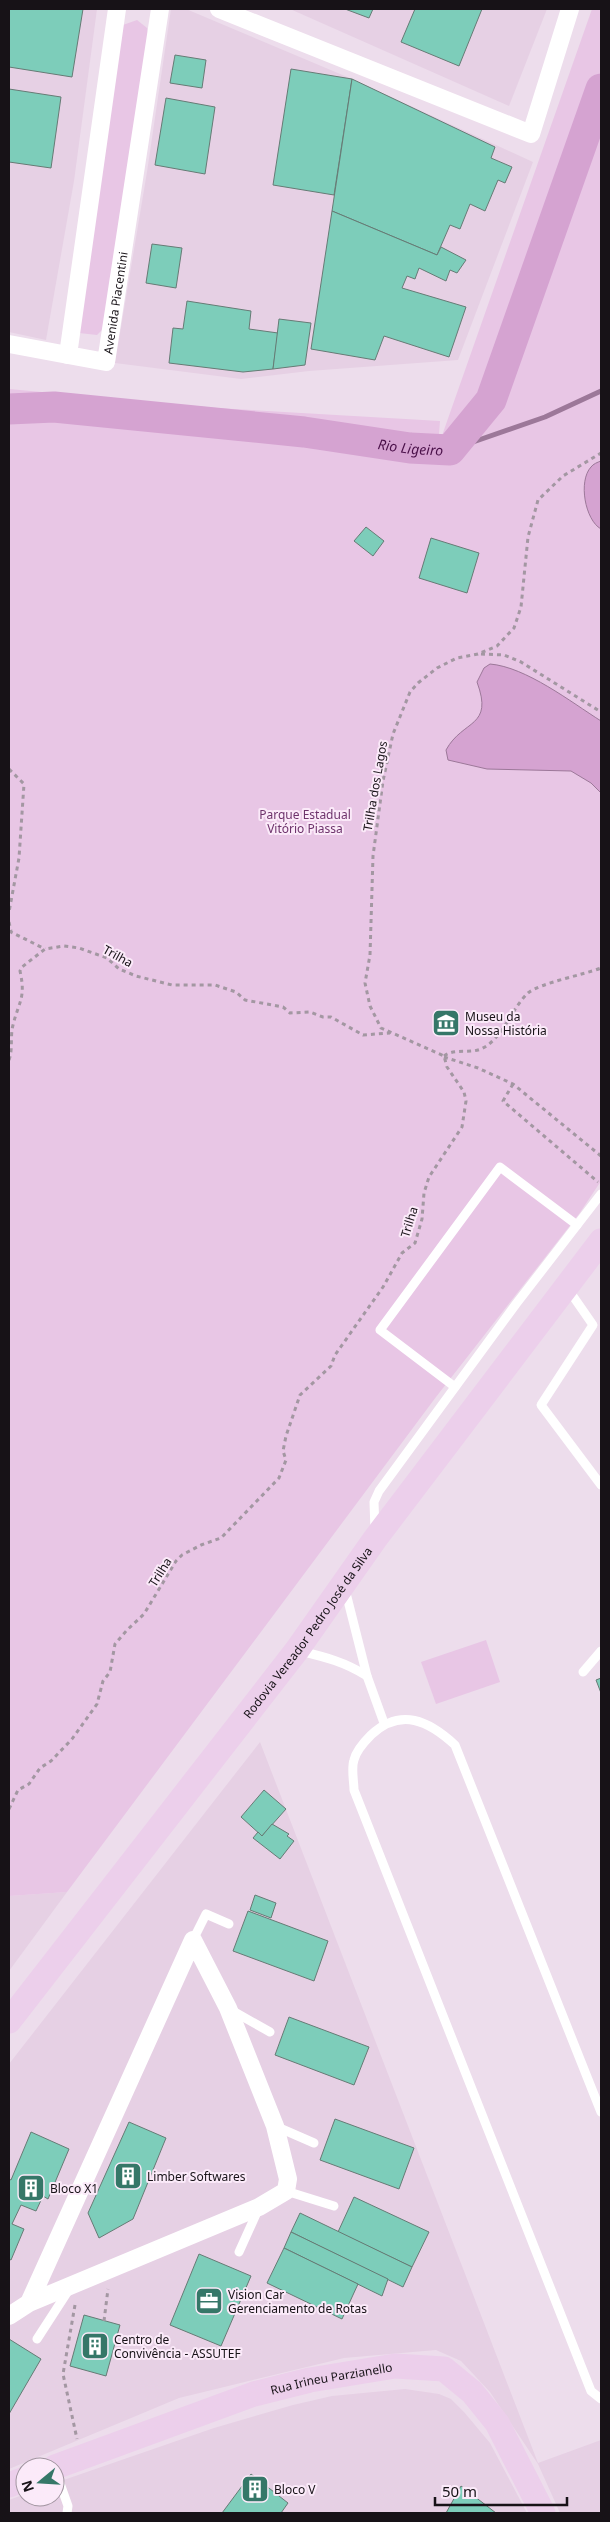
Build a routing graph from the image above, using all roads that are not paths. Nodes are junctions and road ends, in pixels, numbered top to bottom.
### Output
1 (117, 9) edge
2 (160, 9) edge
3 (219, 9) edge
4 (570, 9) edge
5 (9, 344) edge
6 (68, 355) junction
7 (601, 1194) edge
8 (577, 1225) junction
9 (601, 1241) edge
10 (566, 1287) junction
11 (455, 1387) junction
12 (601, 1485) edge
13 (375, 1539) junction
14 (344, 1583) junction
15 (297, 1650) junction
16 (601, 1651) edge
17 (583, 1672) dead end
18 (367, 1676) junction
19 (384, 1723) junction
20 (229, 1924) dead end
21 (193, 1940) junction
22 (228, 2008) junction
23 (9, 2021) edge
24 (270, 2032) dead end
25 (601, 2112) edge
26 (274, 2126) junction
27 (314, 2144) dead end
28 (286, 2191) junction
29 (334, 2206) dead end
30 (259, 2207) junction
31 (239, 2252) dead end
32 (72, 2286) junction
33 (28, 2303) junction
34 (9, 2316) edge
35 (37, 2339) dead end
36 (601, 2399) edge
37 (65, 2464) edge
38 (65, 2497) edge
39 (67, 2513) edge
40 (543, 2513) edge

1 - 6 street
2 - 6 street, Avenida Piacentini
3 - 4 street
5 - 6 street
7 - 8 lane
8 - 11 lane
8 - 11 lane
9 - 10 main road, Rodovia Vereador Pedro José da Silva
10 - 12 lane
10 - 13 main road, Rodovia Vereador Pedro José da Silva
11 - 13 lane
13 - 14 main road, Rodovia Vereador Pedro José da Silva
14 - 15 main road, Rodovia Vereador Pedro José da Silva
14 - 18 lane
15 - 18 lane
15 - 23 main road, Rodovia Vereador Pedro José da Silva
16 - 17 lane
18 - 19 lane
19 - 25 lane
19 - 36 lane
20 - 21 lane
21 - 22 street
21 - 33 street
22 - 24 lane
22 - 26 street
26 - 27 lane
26 - 28 street
28 - 29 lane
28 - 30 street
30 - 31 lane
30 - 32 street
32 - 33 street
32 - 35 lane
33 - 34 street
37 - 40 main road, Rua Irineu Parzianello
38 - 39 lane

